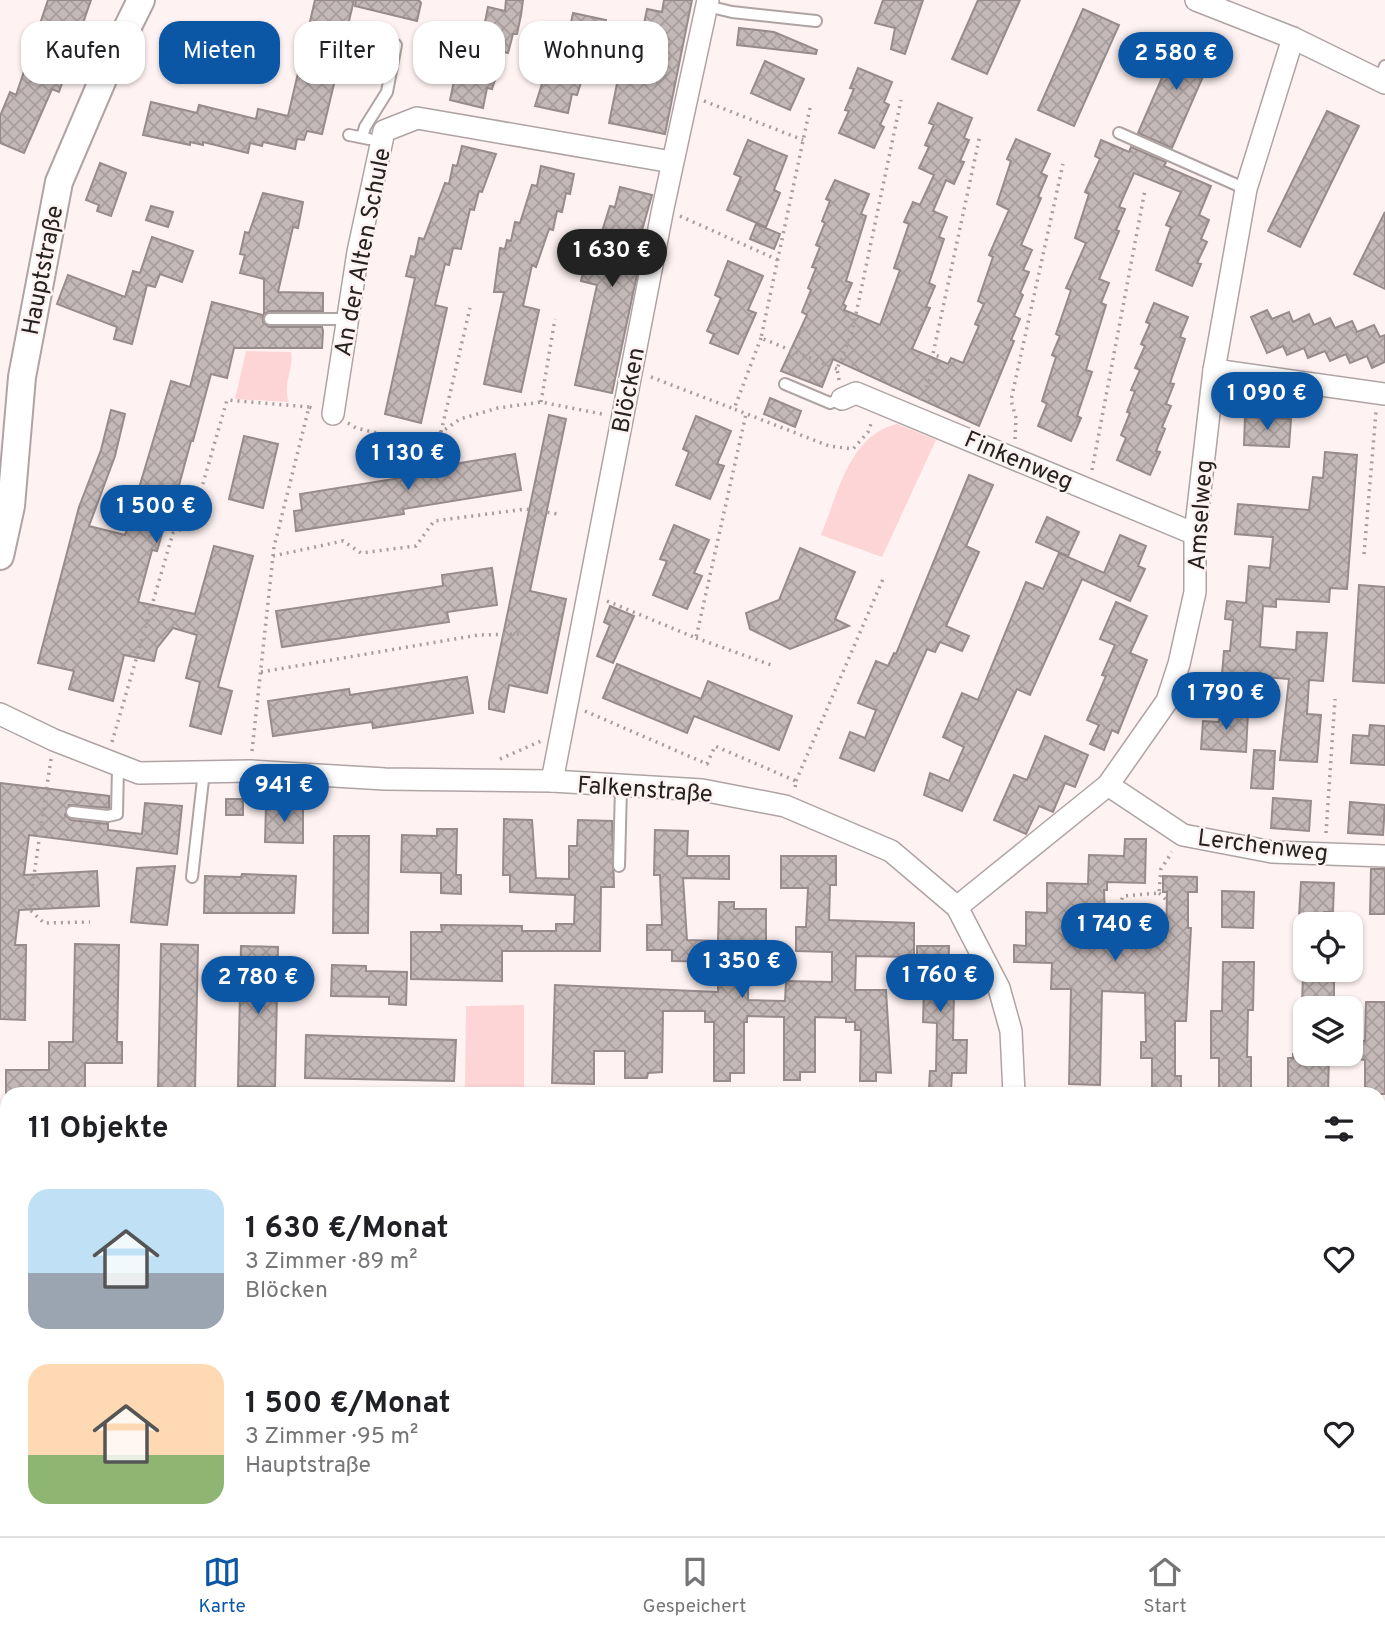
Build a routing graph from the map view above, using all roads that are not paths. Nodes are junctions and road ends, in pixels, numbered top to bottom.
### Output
1 (141, 0) edge
2 (1196, 0) edge
3 (707, 3) edge
4 (816, 21) dead end
5 (1293, 38) junction
6 (1383, 76) edge
7 (389, 84) edge
8 (1119, 133) dead end
9 (349, 135) dead end
10 (372, 139) junction
11 (673, 162) junction
12 (1246, 189) junction
13 (270, 319) dead end
14 (348, 319) junction
15 (1214, 370) junction
16 (785, 384) dead end
17 (1381, 393) edge
18 (842, 399) joint
19 (333, 414) road end
20 (8, 450) edge
21 (1195, 534) junction
22 (0, 556) edge
23 (0, 714) edge
24 (113, 764) junction
25 (204, 771) junction
26 (552, 781) junction
27 (1108, 785) junction
28 (621, 787) junction
29 (72, 812) dead end
30 (1385, 856) edge
31 (619, 866) dead end
32 (192, 877) dead end
33 (957, 908) junction
34 (1014, 1087) edge

1 - 20 street, Hauptstraße
2 - 5 street
3 - 4 lane
3 - 11 street, Blöcken
5 - 6 street
5 - 12 street, Amselweg
7 - 10 lane
8 - 12 lane
9 - 10 lane
10 - 11 street, An der Alten Schule
10 - 14 street, An der Alten Schule
11 - 26 street, Blöcken
12 - 15 street, Amselweg
13 - 14 lane
14 - 19 street, An der Alten Schule
15 - 17 street
15 - 21 street, Amselweg
16 - 18 lane
18 - 21 street, Finkenweg
20 - 22 street, Hauptstraße
21 - 27 street, Amselweg
23 - 24 street, Falkenstraße
24 - 25 street, Falkenstraße
24 - 29 lane
25 - 26 street, Falkenstraße
25 - 32 lane
26 - 28 street, Falkenstraße
27 - 30 street, Lerchenweg
27 - 33 street, Amselweg
28 - 31 lane
28 - 33 street, Falkenstraße
33 - 34 street, Falkenstraße

